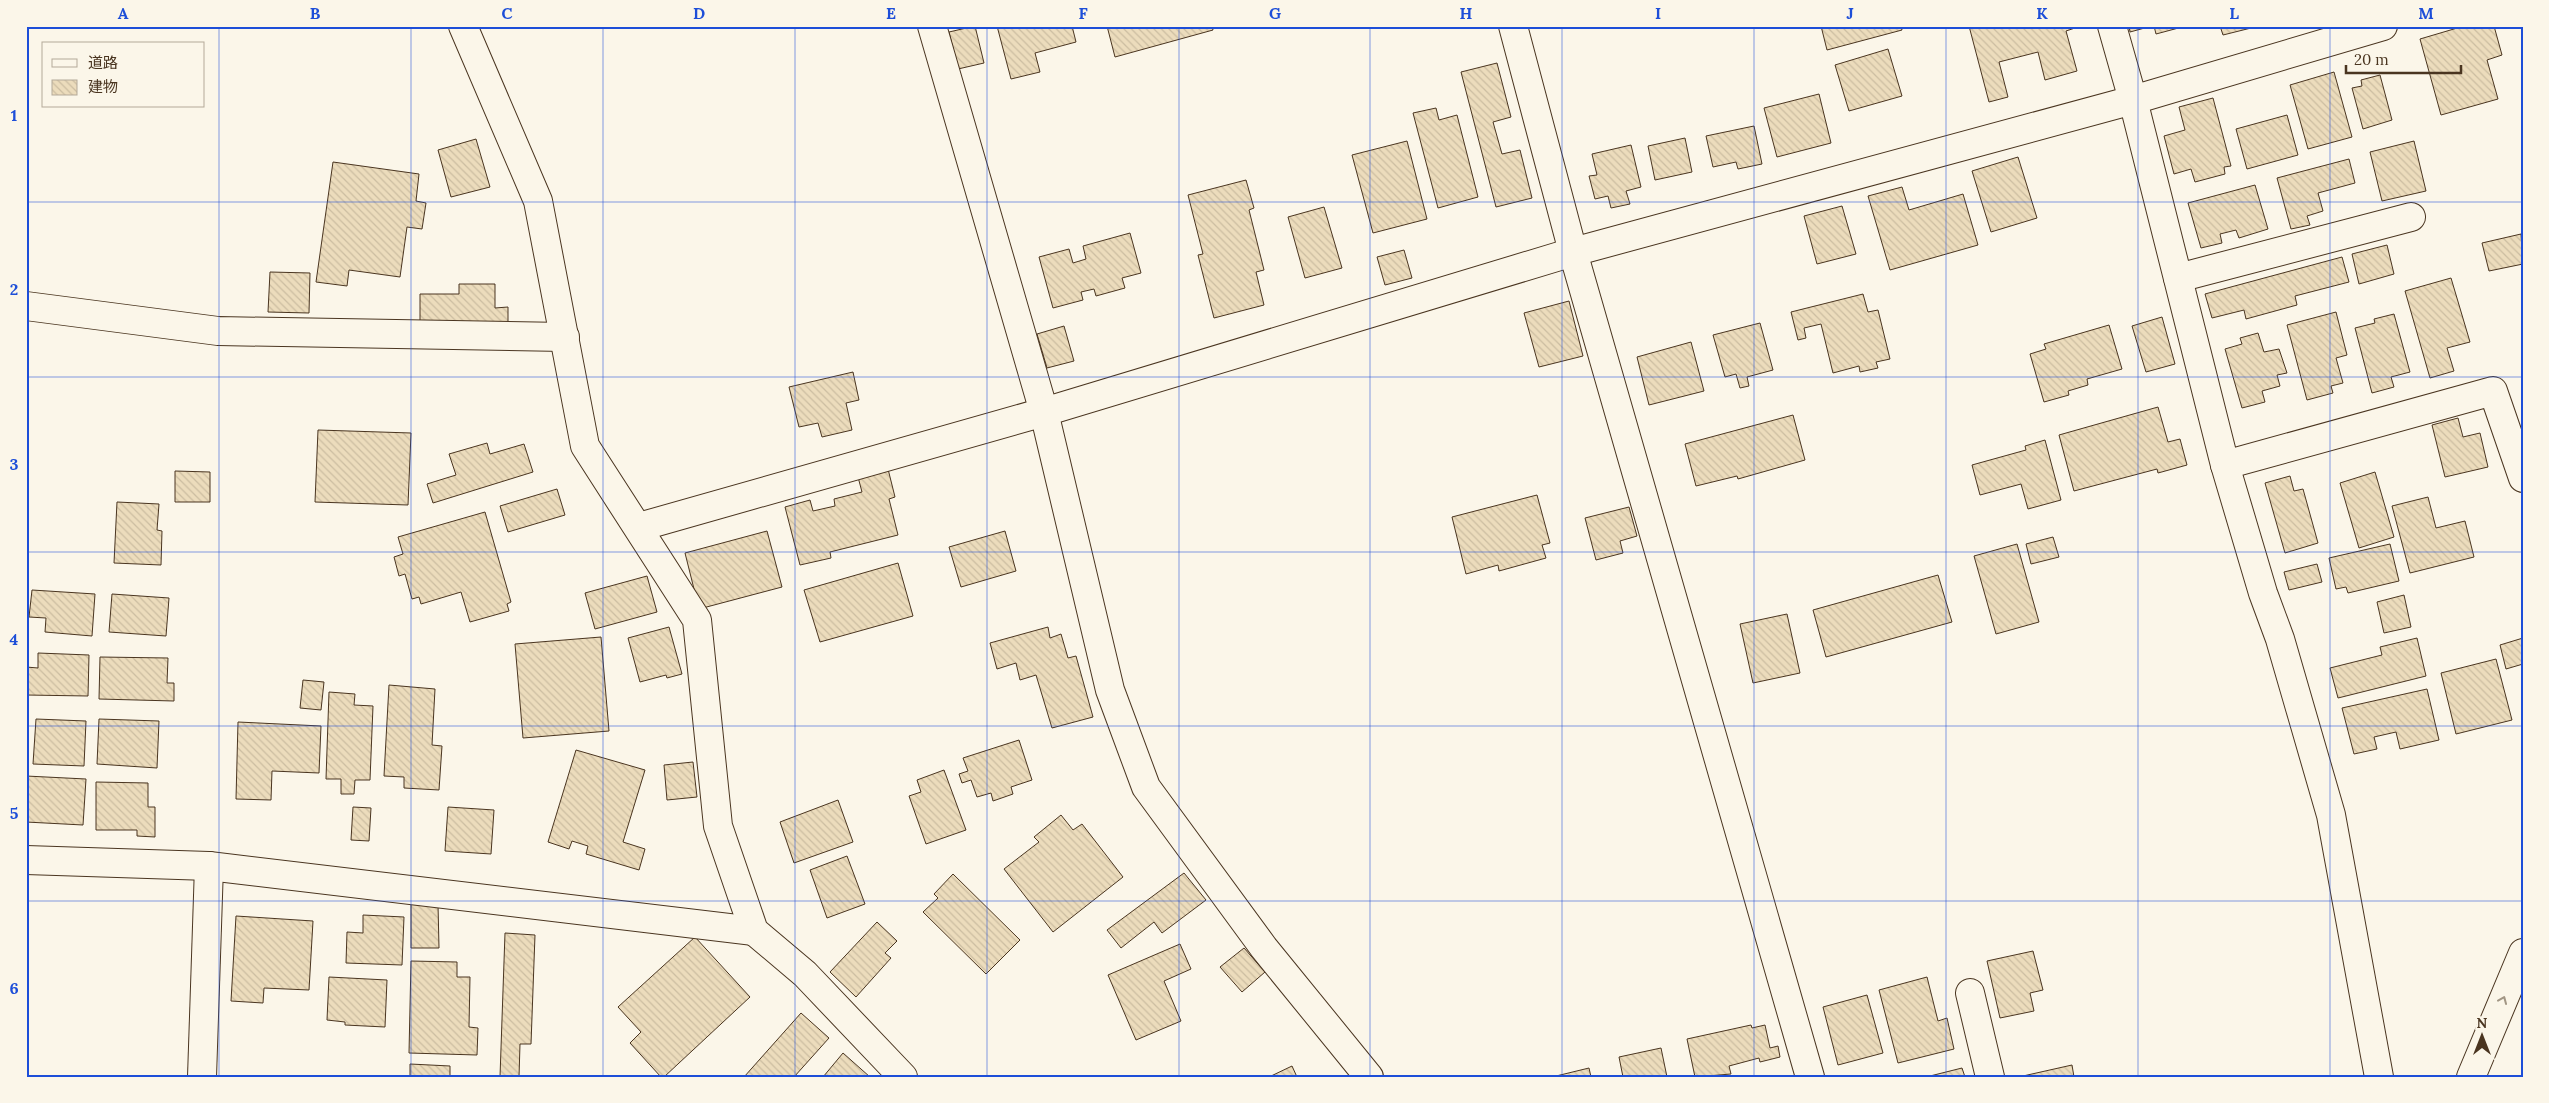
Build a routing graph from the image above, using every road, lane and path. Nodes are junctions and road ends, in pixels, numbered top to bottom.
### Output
1 (463, 26) edge
2 (932, 26) edge
3 (1513, 26) edge
4 (2112, 26) edge
5 (2383, 26) edge
6 (2133, 100) junction
7 (2411, 217) dead end
8 (1573, 252) junction
9 (2178, 278) junction
10 (26, 306) edge
11 (565, 336) junction
12 (1044, 412) junction
13 (2225, 465) junction
14 (2523, 478) edge
15 (639, 527) junction
16 (26, 860) edge
17 (209, 866) junction
18 (754, 931) junction
19 (2523, 953) edge
20 (1970, 994) dead end
21 (202, 1077) edge
22 (903, 1077) edge
23 (1369, 1077) edge
24 (1810, 1077) edge
25 (1990, 1077) edge
26 (2379, 1077) edge
27 (2471, 1077) edge

1 - 11 main road
2 - 12 main road
3 - 8 main road
4 - 6 main road
5 - 6 main road
6 - 8 main road
6 - 9 main road
7 - 9 main road
8 - 12 main road
8 - 24 main road
9 - 13 main road
10 - 11 main road
11 - 15 main road
12 - 15 main road
12 - 23 main road
13 - 14 main road
13 - 26 main road
15 - 18 main road
16 - 17 main road
17 - 18 main road
17 - 21 main road
18 - 22 main road
27 -> 19 main road
20 - 25 main road

